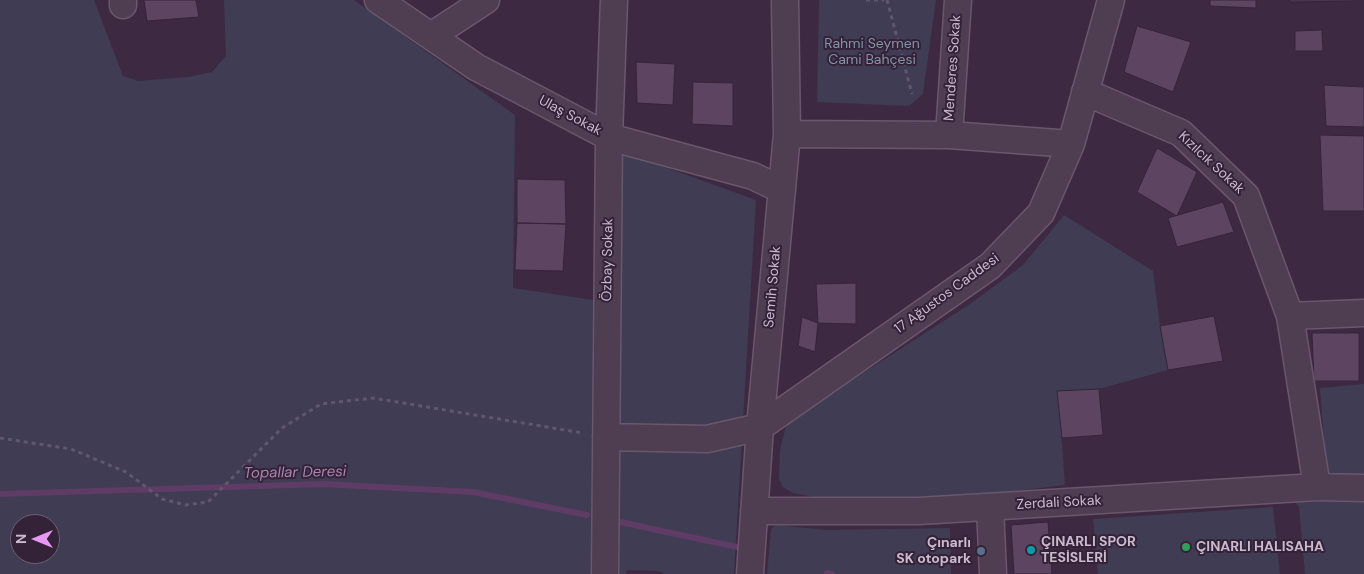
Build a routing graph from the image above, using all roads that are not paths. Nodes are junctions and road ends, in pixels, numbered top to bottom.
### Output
1 (378, 0) edge
2 (486, 0) edge
3 (614, 0) edge
4 (785, 0) edge
5 (958, 0) edge
6 (1111, 0) edge
7 (431, 36) junction
8 (1085, 92) junction
9 (787, 134) junction
10 (949, 135) junction
11 (609, 136) junction
12 (1070, 144) junction
13 (782, 190) junction
14 (1364, 313) edge
15 (1290, 316) junction
16 (760, 428) junction
17 (606, 437) junction
18 (1317, 487) junction
19 (1364, 488) edge
20 (990, 507) junction
21 (754, 511) junction
22 (605, 574) edge
23 (750, 574) edge
24 (993, 574) edge

1 - 7 street, Ulaş Sokak
2 - 7 street
3 - 11 street, Özbay Sokak
4 - 9 street, Semih Sokak
5 - 10 street, Menderes Sokak
6 - 8 street, 17 Ağustos Caddesi
7 - 11 street, Ulaş Sokak
8 - 12 street, 17 Ağustos Caddesi
8 - 15 street, Kızılcık Sokak
9 - 10 street
9 - 13 street, Semih Sokak
10 - 12 street
11 - 13 street, Ulaş Sokak
11 - 17 street, Özbay Sokak
12 - 16 street, 17 Ağustos Caddesi
13 - 16 street, Semih Sokak
14 - 15 street
15 - 18 street, Kızılcık Sokak
16 - 17 street
16 - 21 street, Semih Sokak
17 - 22 street, Özbay Sokak
18 - 19 street, Zerdali Sokak
18 - 20 street, Zerdali Sokak
20 - 21 street, Zerdali Sokak
20 - 24 street
21 - 23 street, Semih Sokak

